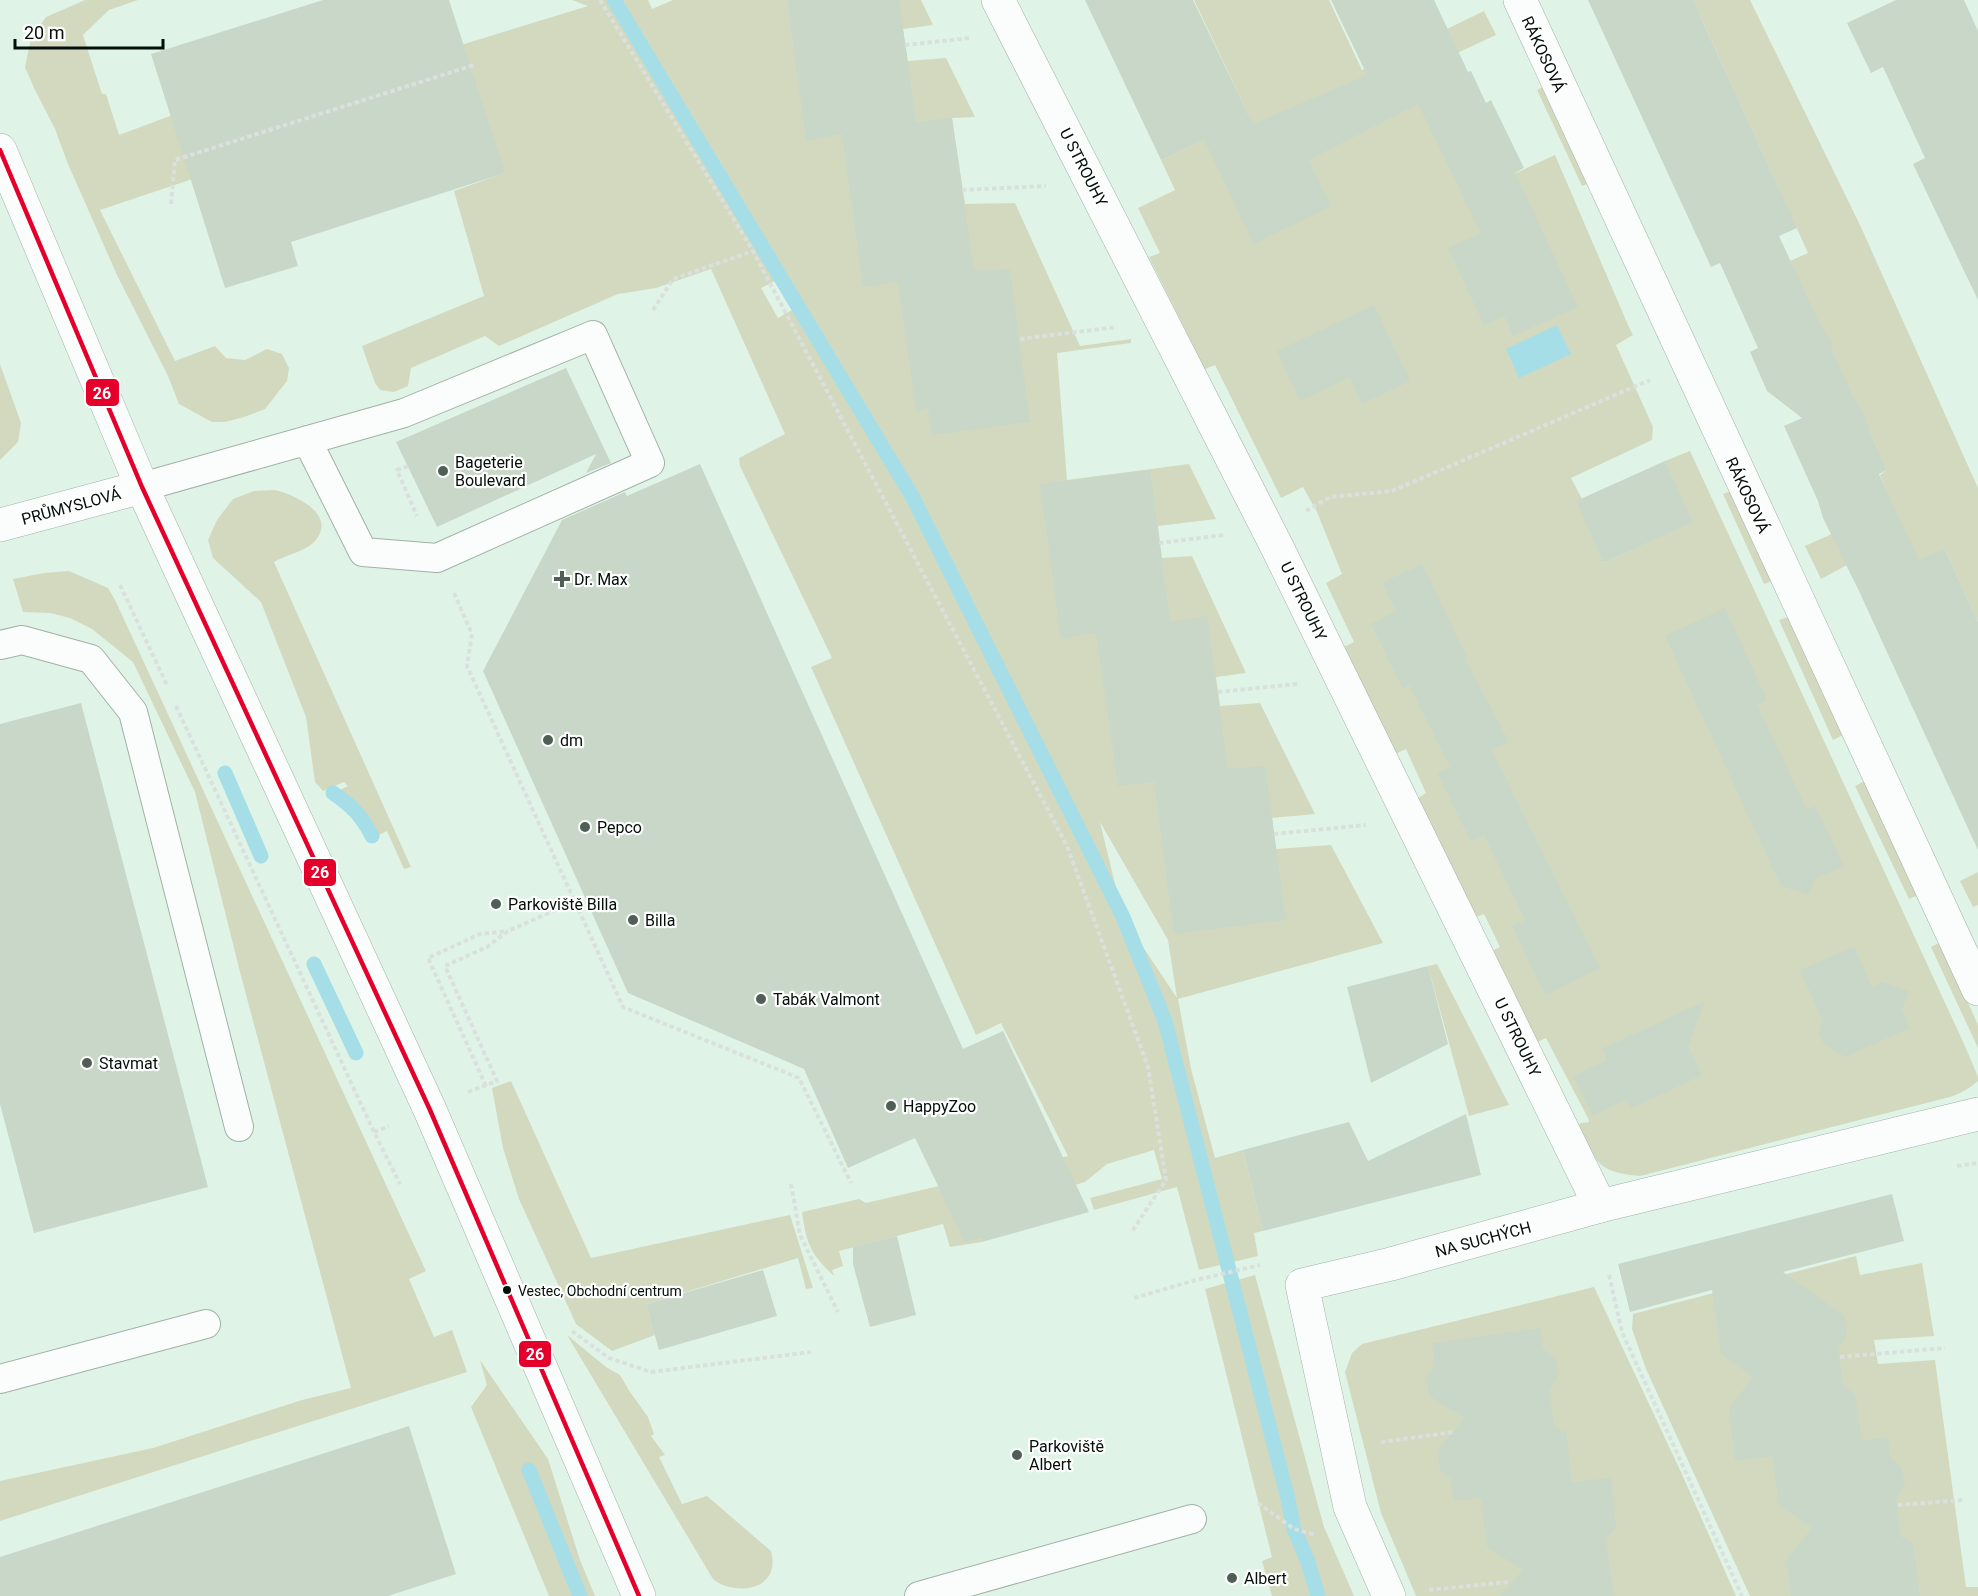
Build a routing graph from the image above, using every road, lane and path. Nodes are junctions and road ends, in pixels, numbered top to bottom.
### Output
1 (600, 0) edge
2 (998, 0) edge
3 (1520, 0) edge
4 (978, 37) dead end
5 (905, 45) dead end
6 (474, 65) dead end
7 (0, 150) edge
8 (1051, 186) dead end
9 (962, 190) dead end
10 (171, 204) dead end
11 (753, 252) junction
12 (653, 310) dead end
13 (1119, 327) dead end
14 (1020, 339) dead end
15 (1688, 363) junction
16 (308, 441) junction
17 (408, 466) dead end
18 (142, 486) junction
19 (419, 521) dead end
20 (0, 525) edge
21 (1269, 532) junction
22 (1232, 534) dead end
23 (1160, 543) dead end
24 (120, 585) dead end
25 (451, 588) dead end
26 (0, 645) edge
27 (1306, 683) dead end
28 (168, 687) dead end
29 (1218, 692) dead end
30 (173, 698) dead end
31 (1376, 823) dead end
32 (1274, 834) dead end
33 (585, 897) dead end
34 (575, 902) junction
35 (508, 931) junction
36 (1978, 989) edge
37 (486, 1086) junction
38 (475, 1089) dead end
39 (1977, 1119) edge
40 (239, 1127) dead end
41 (1978, 1163) edge
42 (1955, 1166) dead end
43 (851, 1183) dead end
44 (400, 1184) dead end
45 (791, 1184) dead end
46 (1600, 1206) junction
47 (1131, 1233) dead end
48 (1260, 1265) dead end
49 (1609, 1275) dead end
50 (1134, 1298) dead end
51 (838, 1312) dead end
52 (206, 1324) dead end
53 (569, 1328) dead end
54 (1945, 1348) dead end
55 (811, 1352) dead end
56 (1840, 1357) dead end
57 (0, 1379) edge
58 (1454, 1431) dead end
59 (1374, 1443) dead end
60 (1963, 1500) dead end
61 (1257, 1503) dead end
62 (1898, 1506) dead end
63 (1192, 1520) dead end
64 (1360, 1529) junction
65 (1509, 1582) dead end
66 (1427, 1591) dead end
67 (639, 1596) edge
68 (920, 1596) edge
69 (1389, 1596) edge
70 (1742, 1596) edge

1 - 11 path
2 - 21 street, U STROUHY
3 - 15 street, RÁKOSOVÁ
4 - 5 path
6 - 10 path
7 - 18 street
8 - 9 path
11 - 12 path
11 - 47 path
13 - 14 path
15 - 21 path
15 - 36 street, RÁKOSOVÁ
16 - 16 lane
16 - 18 lane
17 - 19 path
18 - 20 street, PRŮMYSLOVÁ
18 - 67 street
21 - 46 street, U STROUHY
22 - 23 path
24 - 28 path
25 - 34 path
26 - 40 lane
27 - 29 path
30 - 44 path
31 - 32 path
33 - 34 path
34 - 35 path
34 - 43 path
35 - 37 path
35 - 37 path
37 - 38 path
39 - 46 street, NA SUCHÝCH
41 - 42 path
45 - 51 path
46 - 64 street, NA SUCHÝCH
48 - 50 path
49 - 70 path
52 - 57 lane
53 - 55 path
54 - 56 path
58 - 59 path
60 - 62 path
61 - 64 path
63 - 68 lane
64 - 69 street, NA SUCHÝCH
65 - 66 path

